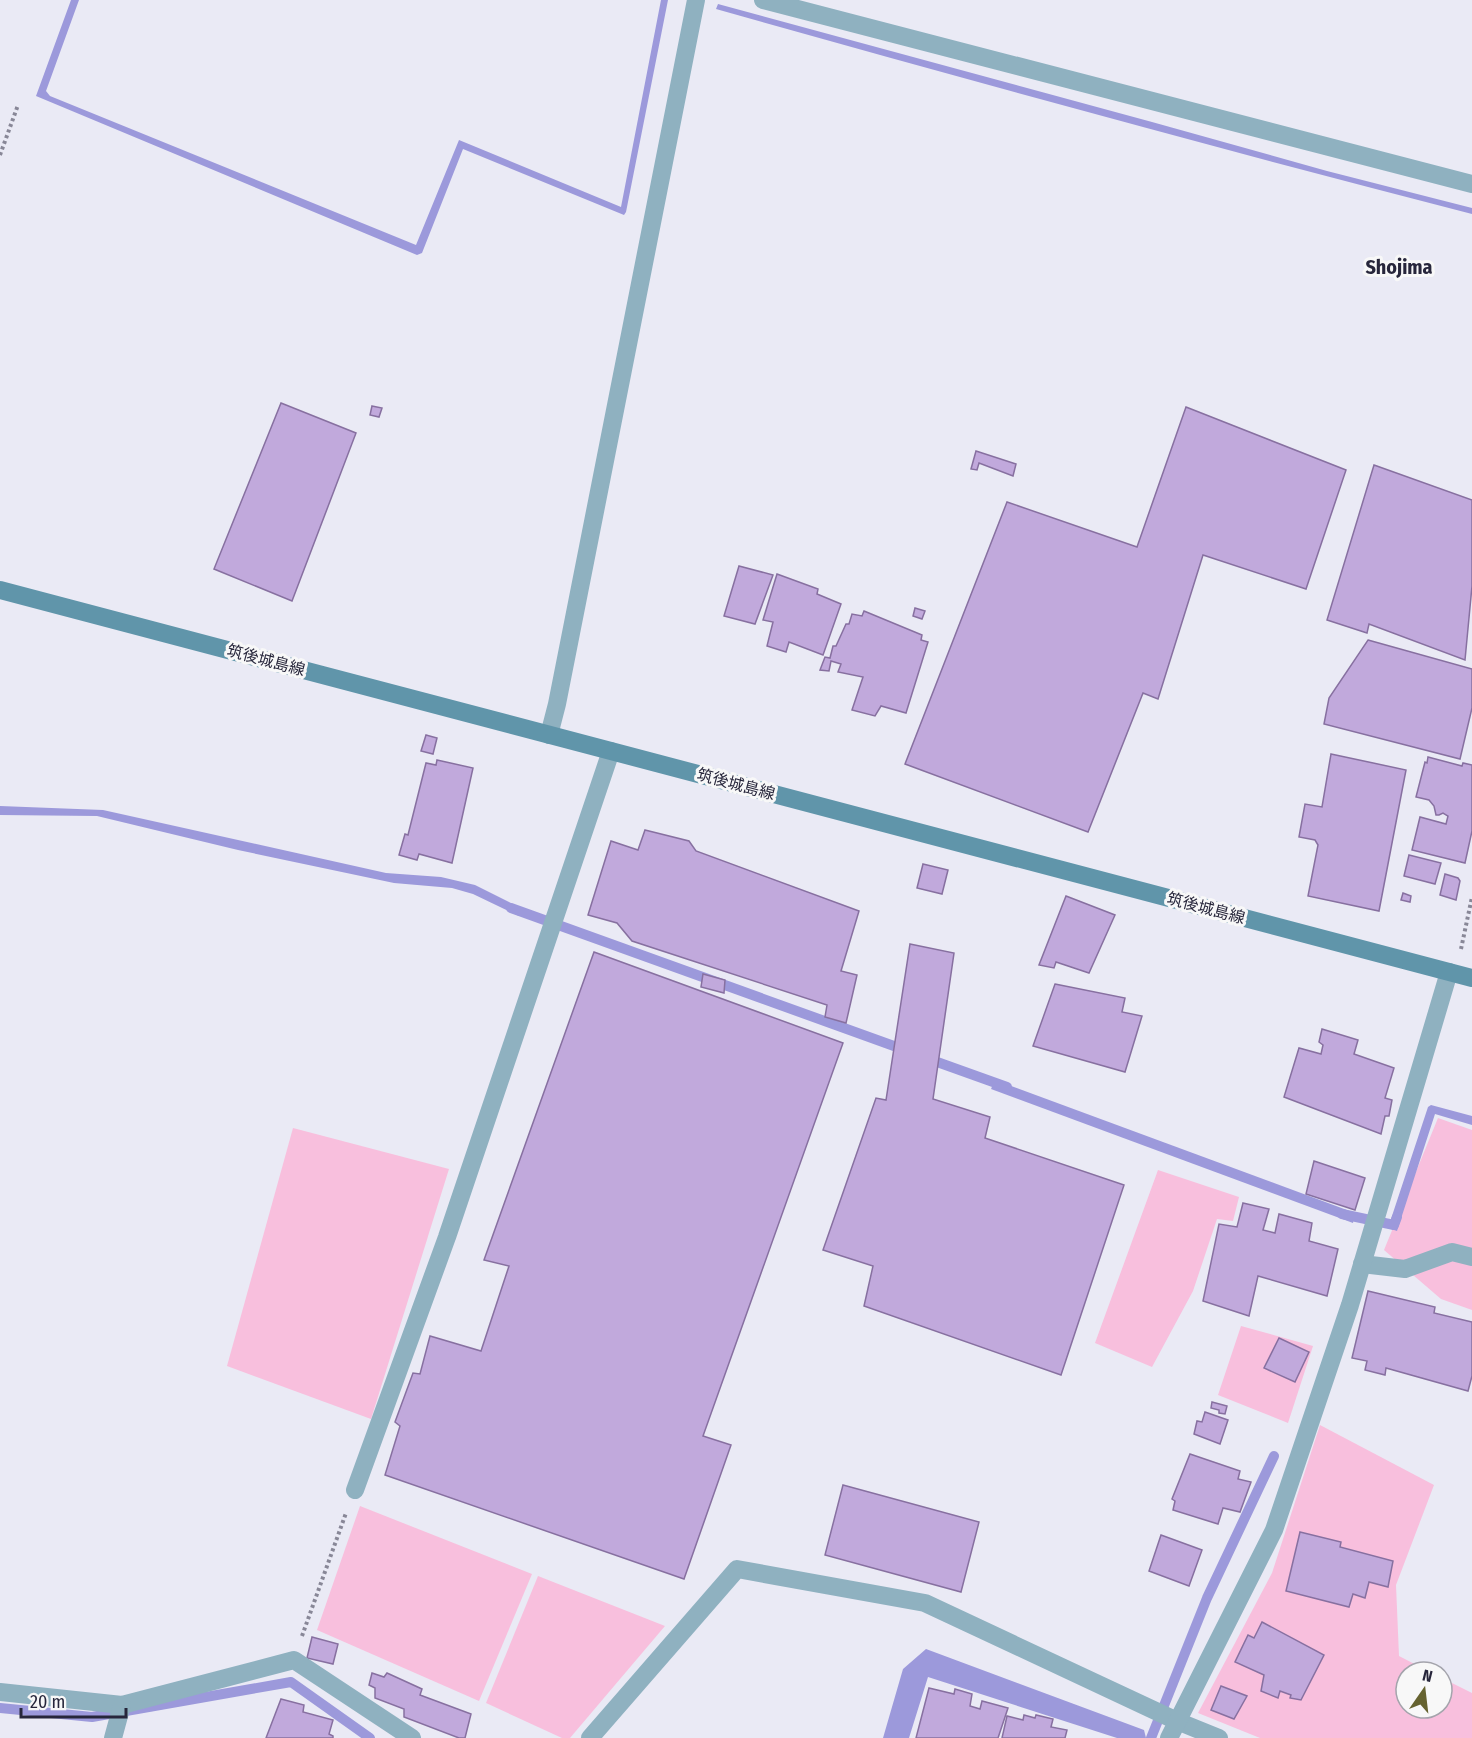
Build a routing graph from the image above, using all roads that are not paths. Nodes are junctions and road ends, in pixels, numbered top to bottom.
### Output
1 (696, 0) edge
2 (763, 0) edge
3 (1472, 184) edge
4 (0, 590) edge
5 (549, 735) junction
6 (611, 751) junction
7 (1459, 974) edge
8 (1472, 1257) edge
9 (1362, 1264) junction
10 (355, 1490) road end
11 (0, 1692) edge
12 (122, 1705) junction
13 (1177, 1721) junction
14 (112, 1738) edge
15 (412, 1738) edge
16 (590, 1738) edge
17 (1169, 1738) edge
18 (1219, 1738) edge

1 - 5 street
2 - 3 street
4 - 5 main road, 筑後城島線
5 - 6 main road, 筑後城島線
6 - 7 main road, 筑後城島線
6 - 10 street
7 - 9 street
8 - 9 street
9 - 13 street
11 - 12 street
12 - 14 street
12 - 15 street
13 - 16 street
13 - 17 street
13 - 18 street

